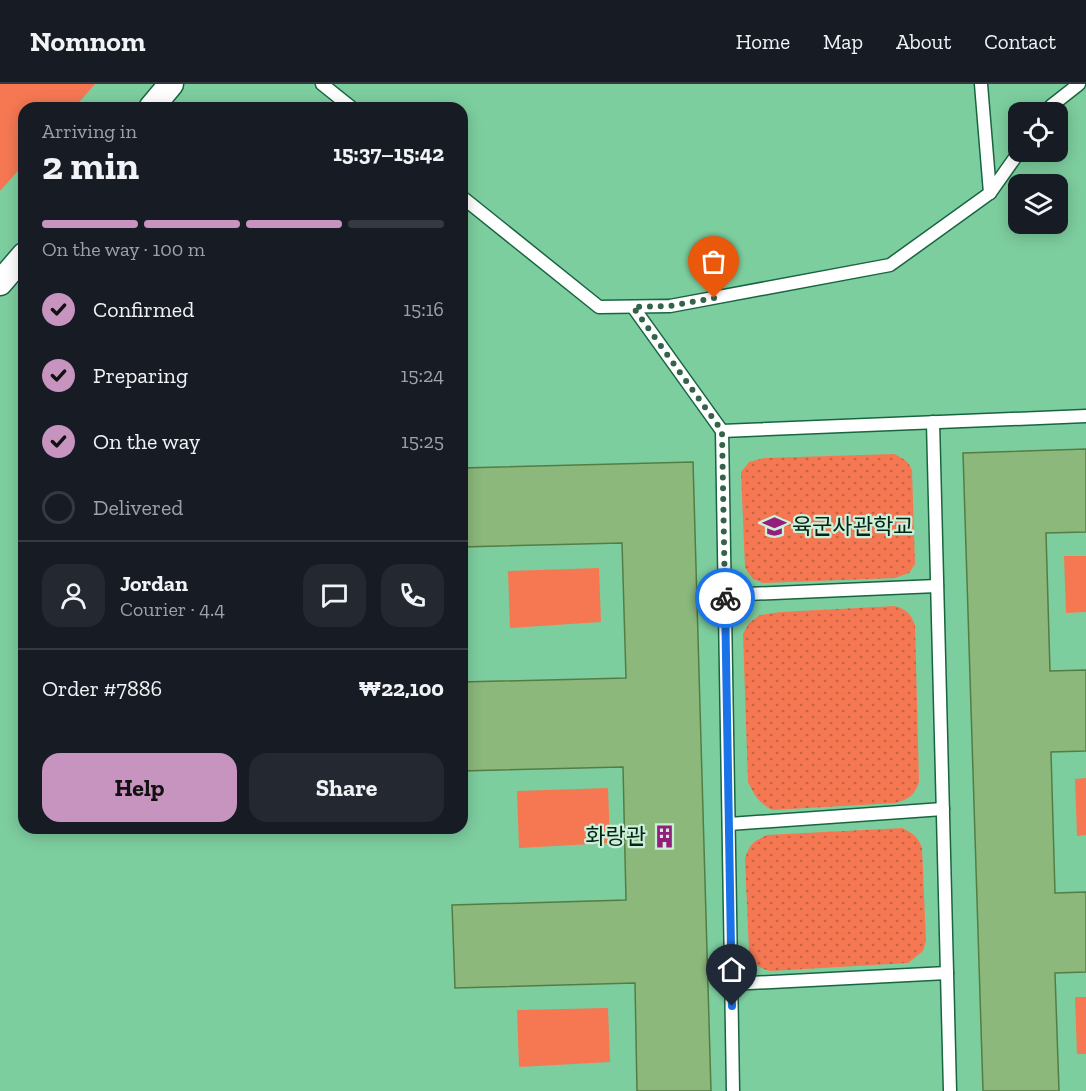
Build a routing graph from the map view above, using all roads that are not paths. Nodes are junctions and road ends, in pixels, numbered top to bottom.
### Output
1 (171, 84) edge
2 (322, 84) edge
3 (981, 84) edge
4 (1080, 84) edge
5 (156, 102) edge
6 (344, 102) edge
7 (1056, 102) edge
8 (1012, 162) edge
9 (990, 193) junction
10 (468, 202) edge
11 (18, 262) edge
12 (0, 283) edge
13 (633, 307) junction
14 (1086, 416) edge
15 (933, 422) junction
16 (722, 431) junction
17 (937, 586) junction
18 (725, 595) junction
19 (943, 809) junction
20 (729, 824) junction
21 (947, 973) junction
22 (731, 984) junction
23 (733, 1091) edge
24 (950, 1091) edge

1 - 5 street
2 - 6 lane
3 - 9 lane
4 - 7 lane
8 - 9 lane
9 - 13 lane
10 - 13 lane
11 - 12 street
13 - 16 lane
14 - 15 lane
15 - 16 lane
15 - 17 lane
16 - 18 lane
17 - 18 lane
17 - 19 lane
18 - 20 lane
19 - 20 lane
19 - 21 lane
20 - 22 lane
21 - 22 lane
21 - 24 lane
22 - 23 lane

